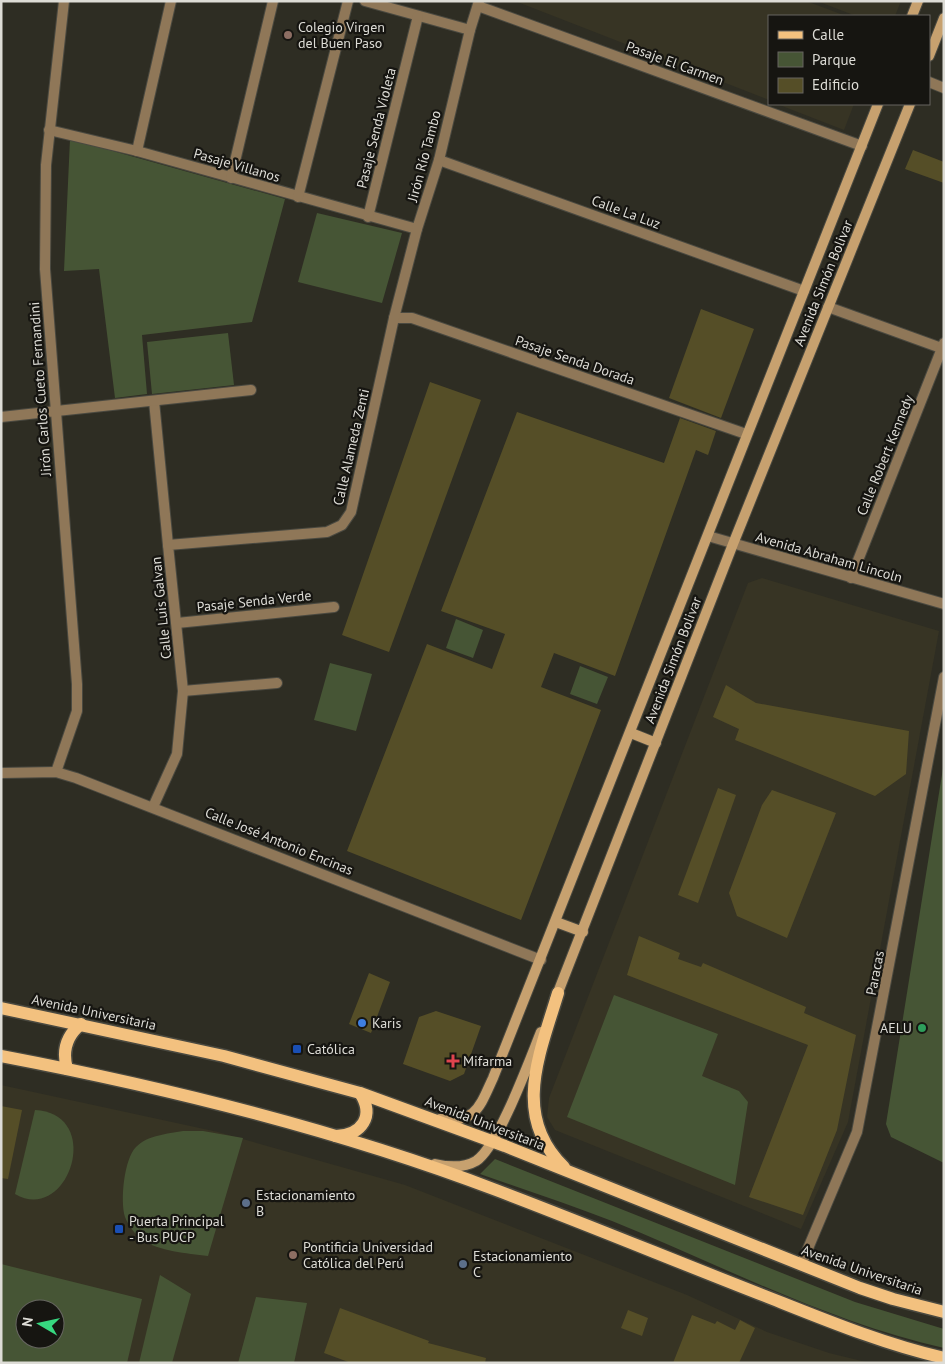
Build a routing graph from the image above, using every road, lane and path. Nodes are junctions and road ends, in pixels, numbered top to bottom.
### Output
1 (64, 1) edge
2 (171, 1) edge
3 (273, 1) edge
4 (348, 1) edge
5 (364, 1) edge
6 (918, 1) edge
7 (478, 4) edge
8 (912, 15) edge
9 (418, 16) junction
10 (944, 18) edge
11 (470, 30) junction
12 (930, 53) edge
13 (930, 82) edge
14 (944, 88) edge
15 (878, 105) edge
16 (910, 105) edge
17 (49, 130) junction
18 (862, 146) junction
19 (137, 151) junction
20 (439, 160) junction
21 (231, 178) junction
22 (298, 197) junction
23 (368, 217) junction
24 (417, 229) junction
25 (804, 291) junction
26 (828, 306) junction
27 (394, 318) junction
28 (943, 347) edge
29 (251, 390) dead end
30 (154, 400) junction
31 (54, 411) junction
32 (1, 417) edge
33 (746, 434) junction
34 (708, 536) junction
35 (733, 544) junction
36 (168, 545) junction
37 (851, 578) junction
38 (944, 604) edge
39 (334, 607) dead end
40 (177, 623) junction
41 (944, 677) edge
42 (277, 683) dead end
43 (183, 691) junction
44 (631, 734) junction
45 (656, 743) junction
46 (56, 772) junction
47 (1, 773) edge
48 (153, 807) junction
49 (556, 922) junction
50 (582, 932) junction
51 (541, 960) junction
52 (558, 993) junction
53 (1, 1008) edge
54 (81, 1024) junction
55 (1, 1056) edge
56 (67, 1069) junction
57 (360, 1093) junction
58 (426, 1117) junction
59 (334, 1136) junction
60 (492, 1141) junction
61 (414, 1161) junction
62 (569, 1172) junction
63 (801, 1265) junction
64 (944, 1312) edge
65 (944, 1358) edge

1 - 17 street, Jirón Carlos Cueto Fernandini
2 - 19 street
3 - 21 street
4 - 22 street
5 - 9 street
6 - 8 main road
7 - 11 street, Jirón Río Tambo
7 - 18 street, Pasaje El Carmen
9 - 11 street
9 - 23 street, Pasaje Senda Violeta
10 - 12 main road
11 - 20 street, Jirón Río Tambo
13 - 14 street
15 - 18 main road, Avenida Simón Bolivar
16 - 26 main road, Avenida Simón Bolivar
17 - 19 street, Pasaje Villanos
17 - 31 street, Jirón Carlos Cueto Fernandini
18 - 25 main road, Avenida Simón Bolivar
19 - 21 street, Pasaje Villanos
20 - 24 street, Jirón Río Tambo
20 - 25 street, Calle La Luz
21 - 22 street, Pasaje Villanos
22 - 23 street, Pasaje Villanos
23 - 24 street, Pasaje Villanos
24 - 27 street, Jirón Río Tambo
25 - 33 main road, Avenida Simón Bolivar
26 - 28 street
26 - 35 main road, Avenida Simón Bolivar
27 - 33 street, Pasaje Senda Dorada
27 - 36 street, Calle Alameda Zenti
28 - 37 street, Calle Robert Kennedy
29 - 30 street
30 - 31 street
30 - 36 street, Calle Luis Galvan
31 - 32 street
31 - 46 street, Jirón Carlos Cueto Fernandini
33 - 34 main road, Avenida Simón Bolivar
34 - 35 street, Avenida Abraham Lincoln
34 - 44 main road, Avenida Simón Bolivar
35 - 37 street, Avenida Abraham Lincoln
35 - 45 main road, Avenida Simón Bolivar
36 - 40 street, Calle Luis Galvan
37 - 38 street, Avenida Abraham Lincoln
39 - 40 street, Pasaje Senda Verde
40 - 43 street, Calle Luis Galvan
41 - 63 street, Paracas
42 - 43 street
43 - 48 street, Calle Luis Galvan
44 - 45 main road
44 - 49 main road, Avenida Simón Bolivar
45 - 50 main road, Avenida Simón Bolivar
46 - 47 street, Calle José Antonio Encinas
46 - 48 street, Calle José Antonio Encinas
48 - 51 street, Calle José Antonio Encinas
49 - 50 main road
49 - 51 main road, Avenida Simón Bolivar
50 - 52 main road, Avenida Simón Bolivar
51 - 58 main road, Avenida Simón Bolivar
52 - 60 main road, Avenida Simón Bolivar
52 - 62 main road
53 - 54 main road, Avenida Universitaria
54 - 56 main road
54 - 57 main road, Avenida Universitaria
55 - 56 main road
56 - 59 main road
57 - 58 main road, Avenida Universitaria
57 - 59 main road
58 - 60 main road, Avenida Universitaria
59 - 61 main road
60 - 61 main road, Avenida Simón Bolivar
60 - 62 main road, Avenida Universitaria
61 - 65 main road
62 - 63 main road, Avenida Universitaria
63 - 64 main road, Avenida Universitaria

